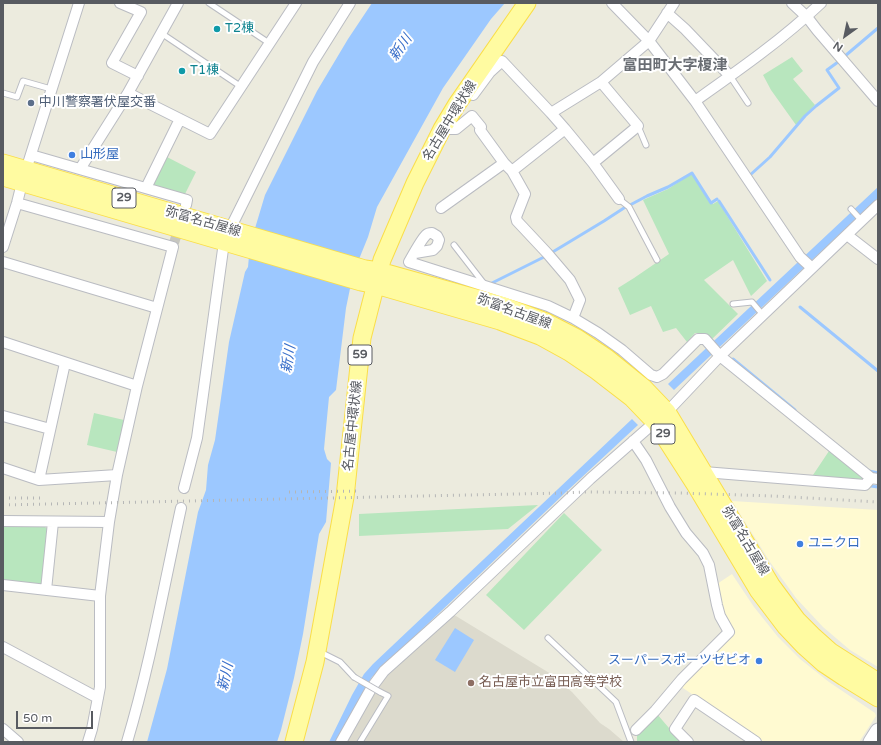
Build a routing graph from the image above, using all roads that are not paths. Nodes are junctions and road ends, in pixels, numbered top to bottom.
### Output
1 (78, 3) edge
2 (120, 3) edge
3 (178, 3) edge
4 (209, 3) edge
5 (296, 3) edge
6 (350, 3) edge
7 (527, 3) edge
8 (612, 3) edge
9 (792, 3) edge
10 (821, 3) edge
11 (670, 7) edge
12 (807, 17) junction
13 (162, 33) junction
14 (649, 41) junction
15 (269, 43) junction
16 (138, 76) junction
17 (730, 76) junction
18 (600, 82) junction
19 (240, 86) junction
20 (52, 90) junction
21 (3, 93) edge
22 (128, 93) junction
23 (695, 101) junction
24 (878, 101) edge
25 (748, 103) dead end
26 (551, 113) junction
27 (180, 119) junction
28 (638, 126) junction
29 (442, 129) junction
30 (566, 129) junction
31 (646, 145) dead end
32 (3, 163) edge
33 (504, 163) junction
34 (593, 163) junction
35 (26, 169) junction
36 (80, 169) junction
37 (512, 171) junction
38 (3, 177) edge
39 (146, 188) junction
40 (619, 199) joint
41 (17, 203) junction
42 (186, 205) dead end
43 (878, 205) edge
44 (441, 208) dead end
45 (851, 209) dead end
46 (861, 219) junction
47 (848, 234) junction
48 (235, 238) junction
49 (454, 245) dead end
50 (3, 247) edge
51 (415, 253) dead end
52 (878, 259) edge
53 (657, 260) dead end
54 (3, 262) edge
55 (810, 267) junction
56 (371, 277) junction
57 (486, 286) junction
58 (733, 304) dead end
59 (157, 308) junction
60 (762, 313) junction
61 (573, 318) junction
62 (3, 342) edge
63 (719, 354) junction
64 (65, 363) junction
65 (138, 386) junction
66 (3, 416) edge
67 (661, 417) junction
68 (50, 429) junction
69 (633, 441) junction
70 (3, 468) edge
71 (704, 472) junction
72 (117, 475) junction
73 (875, 478) edge
74 (39, 480) junction
75 (184, 488) dead end
76 (180, 508) dead end
77 (3, 521) edge
78 (53, 522) junction
79 (109, 522) junction
80 (3, 585) edge
81 (46, 590) junction
82 (100, 596) junction
83 (548, 638) dead end
84 (3, 646) edge
85 (317, 651) junction
86 (878, 682) edge
87 (98, 698) junction
88 (878, 698) edge
89 (3, 729) edge
90 (636, 730) dead end
91 (878, 731) edge
92 (18, 742) edge
93 (88, 742) edge
94 (127, 742) edge
95 (294, 742) edge
96 (341, 742) edge
97 (360, 742) edge
98 (631, 742) edge
99 (688, 742) edge
100 (756, 742) edge
101 (871, 742) edge

1 - 20 street
2 - 16 street
3 - 13 street
4 - 15 lane
5 - 15 street
6 - 48 street
7 - 29 main road, 名古屋中環状線 / 59
8 - 14 street
9 - 12 street
10 - 12 street
11 - 14 street
11 - 17 street
12 - 17 street
12 - 24 street
13 - 16 street
13 - 19 lane
14 - 18 street
14 - 23 street
15 - 19 street
16 - 22 street
17 - 23 street
17 - 25 lane
18 - 26 street
18 - 28 street
19 - 27 street
20 - 21 lane
20 - 35 street
22 - 27 street
22 - 36 street
23 - 55 street
26 - 29 street
26 - 30 street
27 - 39 street
28 - 31 lane
28 - 34 street
29 - 33 street
29 - 56 main road, 名古屋中環状線 / 59
30 - 34 street
30 - 37 street
32 - 35 main road, 弥富名古屋線 / 29
33 - 37 street
33 - 44 street
34 - 40 street
35 - 36 street
35 - 38 main road, 弥富名古屋線 / 29
35 - 41 street
35 - 48 main road, 弥富名古屋線 / 29
36 - 39 street
37 - 61 street
39 - 42 street
40 - 53 lane
41 - 50 street
41 - 59 street
43 - 46 street
45 - 46 lane
46 - 47 street
47 - 52 street
47 - 55 street
48 - 56 main road, 弥富名古屋線 / 29
48 - 75 street
49 - 57 lane
51 - 57 street
54 - 59 street
55 - 60 street
56 - 67 main road, 弥富名古屋線 / 29
56 - 85 main road, 名古屋中環状線 / 59
57 - 61 street
58 - 60 lane
59 - 65 street
60 - 63 street
61 - 63 street
62 - 64 street
63 - 67 street
63 - 73 street
64 - 65 street
64 - 68 street
65 - 72 street
66 - 68 street
67 - 69 street
67 - 71 main road, 弥富名古屋線 / 29
67 - 88 main road, 弥富名古屋線 / 29
68 - 74 street
69 - 90 street
69 - 96 street
70 - 74 street
71 - 73 street
71 - 86 main road, 弥富名古屋線 / 29
72 - 74 street
72 - 79 street
76 - 94 street
77 - 78 street
78 - 79 street
78 - 81 street
79 - 82 street
80 - 81 street
81 - 82 street
82 - 87 street
83 - 98 lane
84 - 87 street
85 - 95 main road, 名古屋中環状線 / 59
85 - 97 lane, bridge
87 - 93 street
89 - 92 street
91 - 101 street
99 - 100 street

